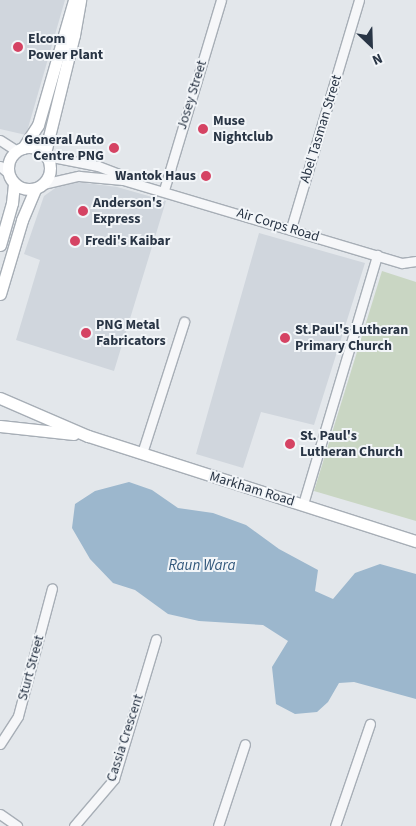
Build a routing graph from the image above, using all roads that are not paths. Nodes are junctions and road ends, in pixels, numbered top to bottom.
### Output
1 (74, 0) edge
2 (80, 0) edge
3 (221, 0) edge
4 (359, 0) edge
5 (0, 140) edge
6 (20, 149) junction
7 (46, 154) junction
8 (7, 174) edge
9 (140, 184) junction
10 (39, 187) junction
11 (164, 190) junction
12 (291, 228) junction
13 (0, 245) edge
14 (377, 255) junction
15 (416, 261) edge
16 (0, 294) edge
17 (184, 322) dead end
18 (0, 398) edge
19 (0, 426) edge
20 (88, 436) junction
21 (142, 453) junction
22 (304, 504) junction
23 (416, 541) edge
24 (52, 588) dead end
25 (156, 639) dead end
26 (370, 724) dead end
27 (0, 744) edge
28 (245, 744) dead end
29 (0, 814) edge
30 (17, 826) edge
31 (74, 826) edge
32 (218, 826) edge
33 (335, 826) edge

1 - 6 main road
2 - 7 main road
3 - 11 street, Josey Street
4 - 12 street, Abel Tasman Street
5 - 6 street
6 - 7 main road
6 - 8 main road
7 - 9 street, Air Corps Road
7 - 10 main road
8 - 10 main road
8 - 13 main road
9 - 10 street, Air Corps Road
9 - 11 street, Air Corps Road
10 - 16 main road
11 - 12 street, Air Corps Road
12 - 14 street, Air Corps Road
14 - 15 street, Air Corps Road
14 - 22 street
17 - 21 street
18 - 20 main road, Markham Road
19 - 20 main road, Markham Road
20 - 21 main road, Markham Road
21 - 22 main road, Markham Road
22 - 23 main road, Markham Road
24 - 27 street, Sturt Street
25 - 31 street, Cassia Crescent
26 - 33 street
28 - 32 street
29 - 30 street

